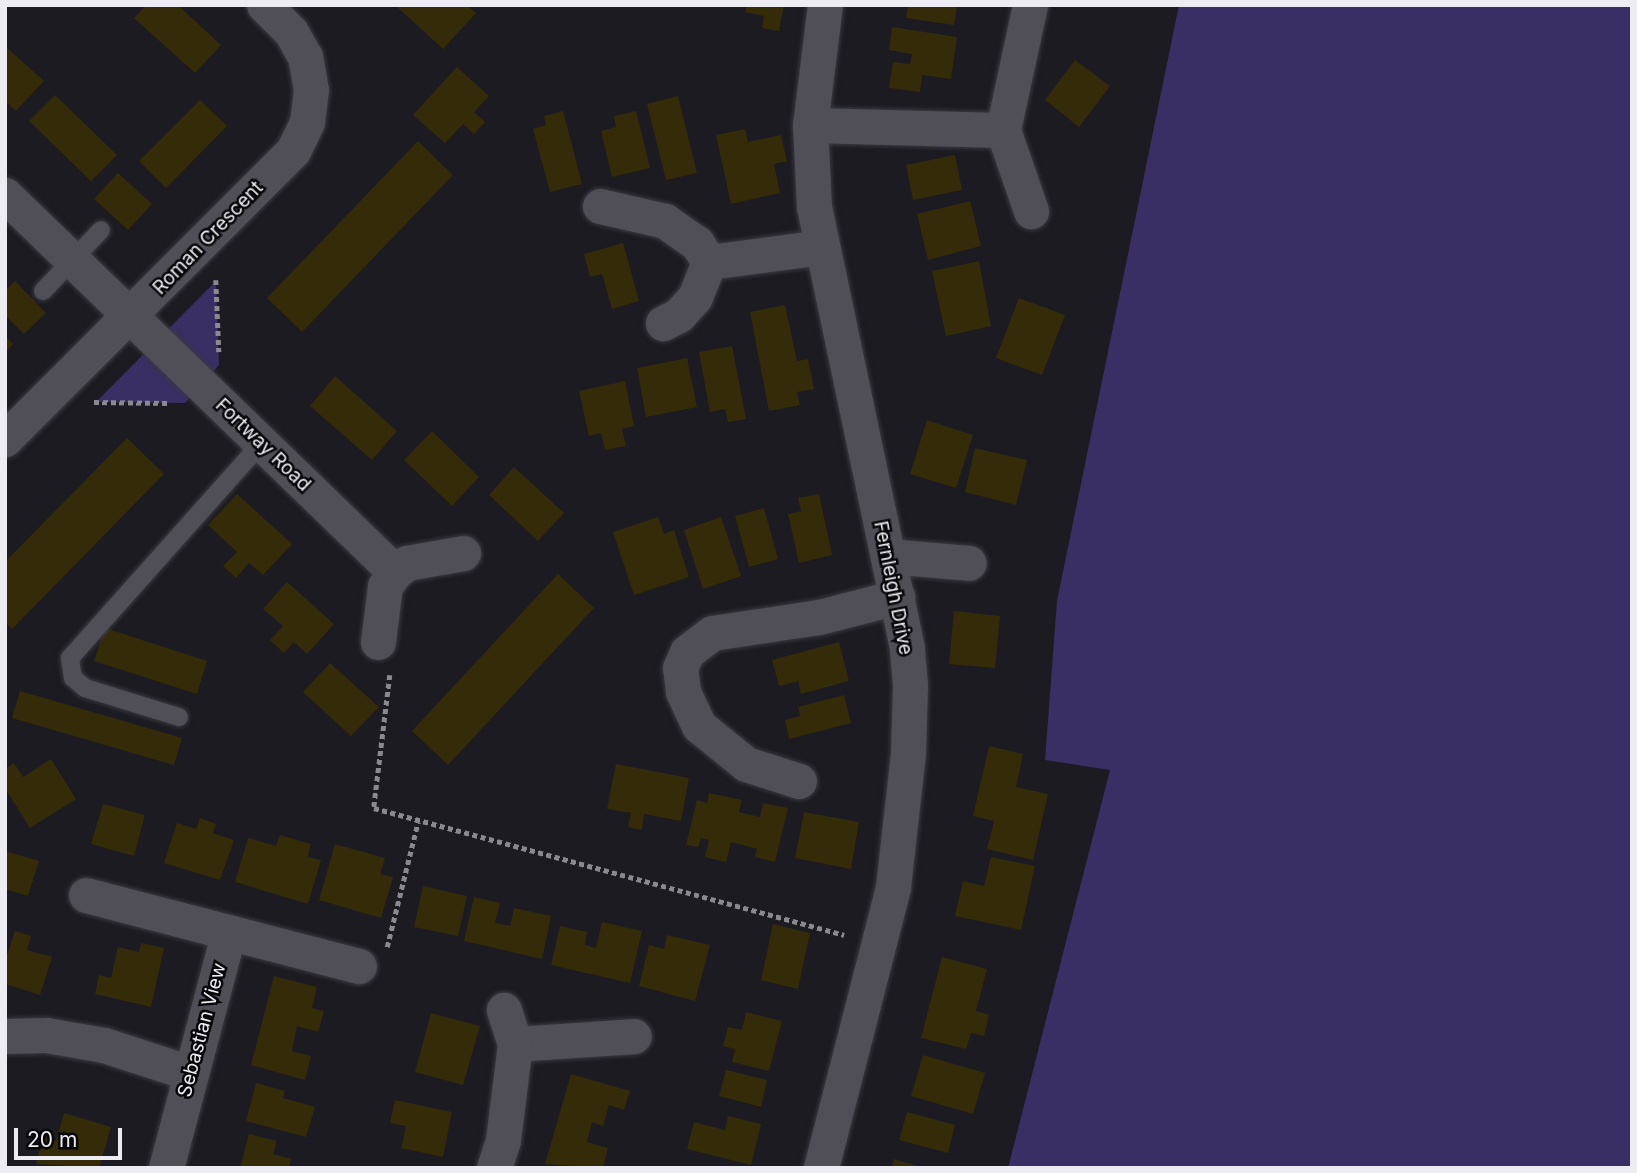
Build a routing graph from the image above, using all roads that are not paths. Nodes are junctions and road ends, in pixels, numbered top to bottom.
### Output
1 (264, 5) edge
2 (825, 5) edge
3 (1030, 5) edge
4 (810, 125) junction
5 (1003, 130) junction
6 (5, 195) edge
7 (600, 206) dead end
8 (1031, 211) dead end
9 (101, 230) dead end
10 (821, 247) junction
11 (74, 260) junction
12 (709, 262) junction
13 (43, 291) dead end
14 (132, 316) junction
15 (663, 323) dead end
16 (5, 439) edge
17 (261, 444) junction
18 (463, 553) dead end
19 (888, 556) junction
20 (969, 563) dead end
21 (395, 572) junction
22 (897, 597) junction
23 (378, 642) road end
24 (179, 717) dead end
25 (799, 781) dead end
26 (86, 895) dead end
27 (229, 932) junction
28 (359, 966) dead end
29 (504, 1010) dead end
30 (634, 1036) dead end
31 (5, 1037) edge
32 (515, 1044) junction
33 (190, 1073) junction
34 (166, 1168) edge
35 (494, 1168) edge
36 (821, 1168) edge

1 - 14 street, Roman Crescent
2 - 4 street, Fernleigh Drive
3 - 5 street
4 - 5 street
4 - 10 street, Fernleigh Drive
5 - 8 street
6 - 11 street, Fortway Road
7 - 12 street
9 - 11 lane
10 - 12 street
10 - 19 street, Fernleigh Drive
11 - 13 lane
11 - 14 street, Fortway Road
12 - 15 street
14 - 16 street, Roman Crescent
14 - 17 street, Fortway Road
17 - 21 street, Fortway Road
17 - 24 lane
18 - 21 street
19 - 20 street
19 - 22 street, Fernleigh Drive
21 - 23 street
22 - 25 street
22 - 36 street, Fernleigh Drive
26 - 27 street
27 - 28 street
27 - 33 street, Sebastian View
29 - 32 street
30 - 32 street
31 - 33 street
32 - 35 street
33 - 34 street, Sebastian View

